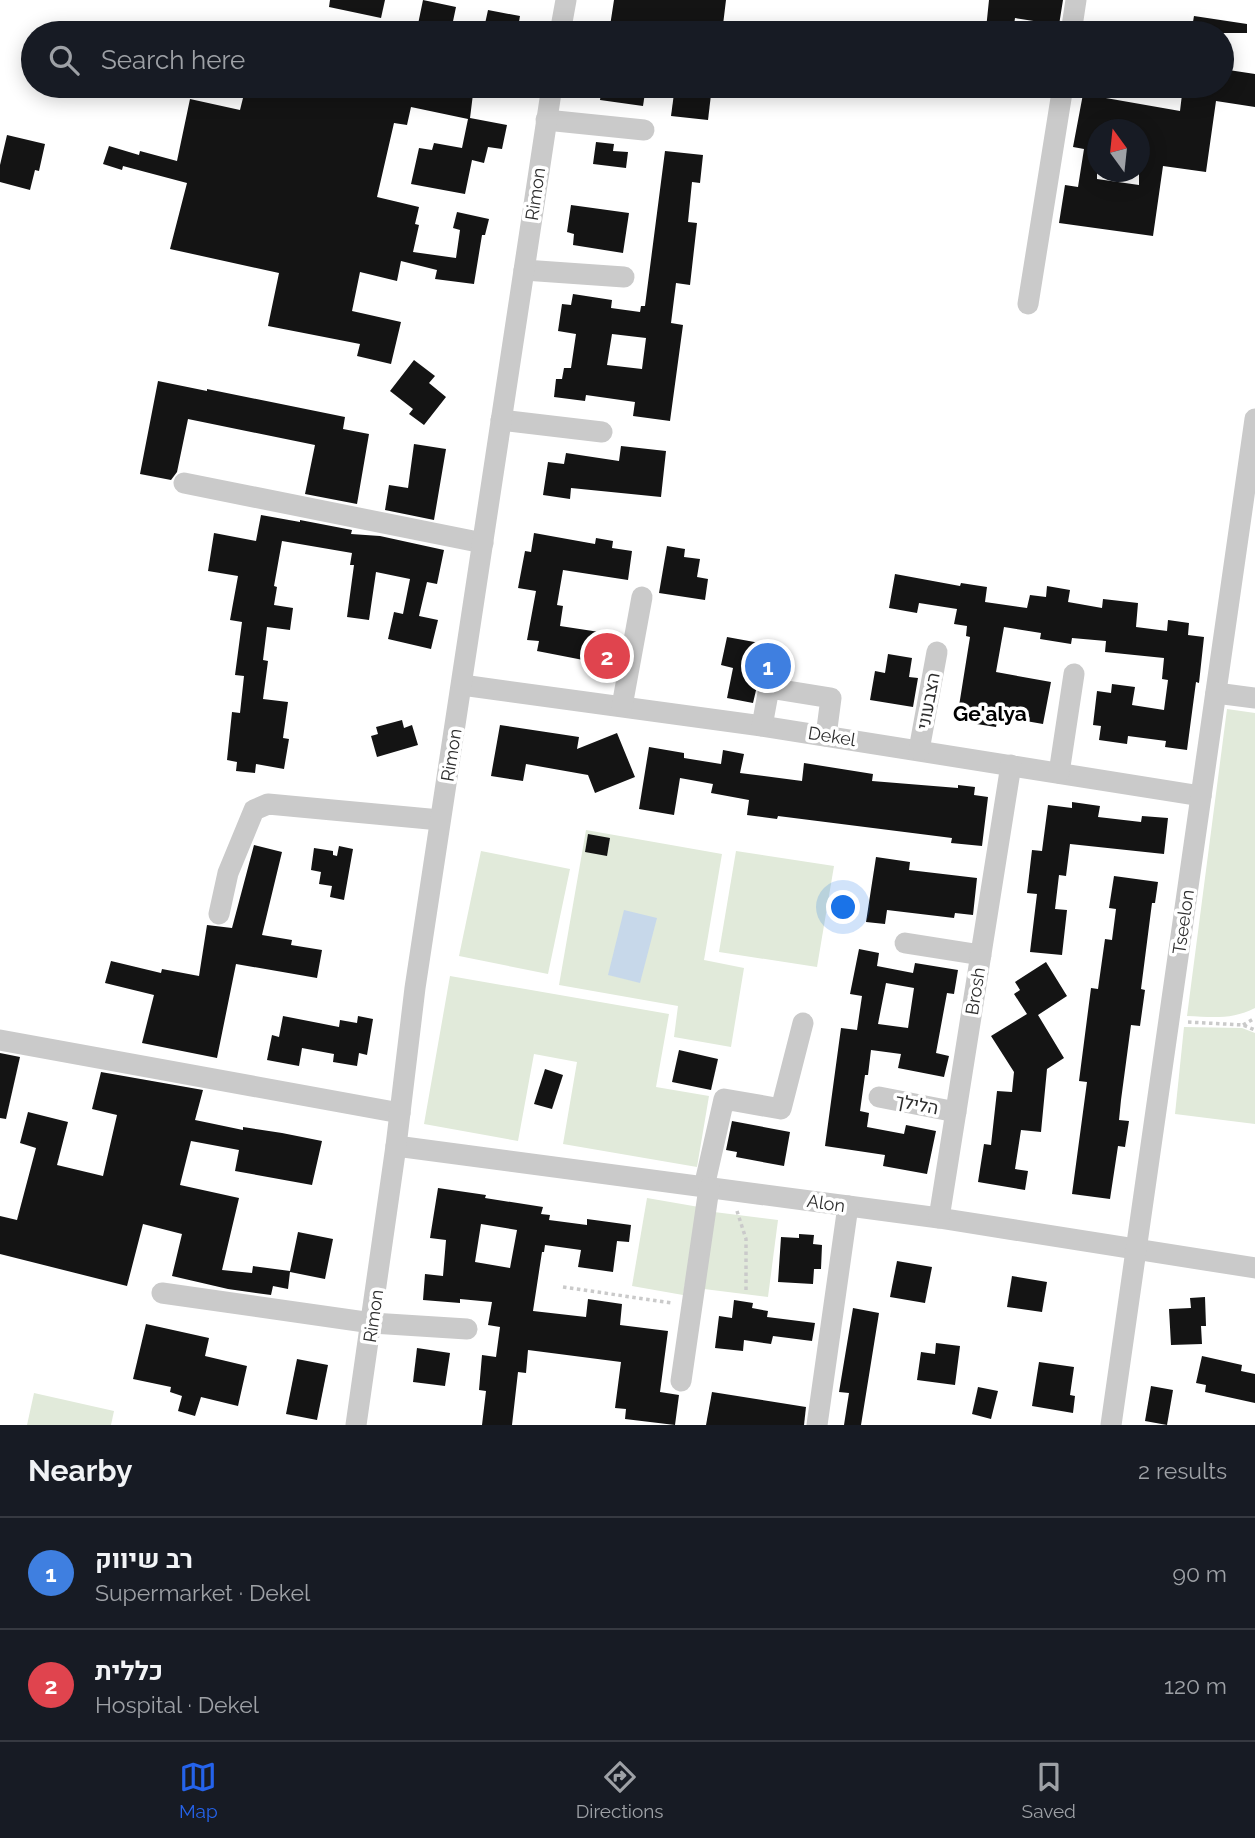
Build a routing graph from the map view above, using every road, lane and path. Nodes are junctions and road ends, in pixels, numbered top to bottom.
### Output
1 (566, 0) edge
2 (1076, 0) edge
3 (562, 21) edge
4 (1073, 21) edge
5 (550, 98) edge
6 (1061, 98) edge
7 (546, 120) junction
8 (644, 131) dead end
9 (524, 270) junction
10 (624, 276) dead end
11 (1028, 304) dead end
12 (1255, 419) edge
13 (500, 420) junction
14 (602, 432) dead end
15 (184, 483) dead end
16 (482, 543) junction
17 (642, 597) dead end
18 (937, 652) dead end
19 (1074, 674) dead end
20 (462, 685) junction
21 (1216, 693) junction
22 (1255, 698) edge
23 (622, 706) junction
24 (762, 726) junction
25 (826, 736) junction
26 (919, 750) junction
27 (1011, 765) junction
28 (1059, 773) junction
29 (1201, 796) junction
30 (440, 820) junction
31 (219, 914) dead end
32 (905, 943) dead end
33 (981, 955) junction
34 (1255, 1018) edge
35 (1168, 1021) junction
36 (803, 1023) dead end
37 (1243, 1025) junction
38 (1255, 1030) edge
39 (0, 1040) edge
40 (879, 1097) dead end
41 (956, 1112) junction
42 (400, 1114) junction
43 (396, 1146) junction
44 (706, 1187) junction
45 (731, 1191) junction
46 (848, 1206) junction
47 (939, 1218) junction
48 (1136, 1250) junction
49 (1255, 1268) edge
50 (563, 1287) dead end
51 (746, 1291) dead end
52 (162, 1293) dead end
53 (691, 1306) junction
54 (372, 1323) junction
55 (467, 1329) dead end
56 (681, 1381) dead end
57 (356, 1425) edge
58 (817, 1425) edge
59 (1111, 1425) edge

1 - 3 street
2 - 4 street
5 - 7 street, Rimon
6 - 11 street
7 - 8 street
7 - 9 street, Rimon
9 - 10 street
9 - 13 street, Rimon
12 - 21 street, Tseelon
13 - 14 street
13 - 16 street, Rimon
15 - 16 street
16 - 20 street, Rimon
17 - 23 street
18 - 26 street, הצבעוני
19 - 28 street
20 - 23 street, Dekel
20 - 30 street, Rimon
21 - 22 street
21 - 29 street, Tseelon
23 - 24 street, Dekel
24 - 25 street, Dekel
24 - 25 street
25 - 26 street, Dekel
26 - 27 street, Dekel
27 - 28 street, Dekel
27 - 33 street, Brosh
28 - 29 street, Dekel
29 - 35 street, Tseelon
30 - 31 street
30 - 42 street, Rimon
32 - 33 street
33 - 41 street, Brosh
34 - 37 path
35 - 37 path
35 - 48 street, Tseelon
36 - 44 street
37 - 38 path
39 - 42 street
40 - 41 street, הלילך
41 - 47 street, Brosh
42 - 43 street, Rimon
43 - 44 street, Alon
43 - 54 street, Rimon
44 - 45 street, Alon
44 - 53 street
45 - 46 street, Alon
45 - 51 path
46 - 47 street, Alon
46 - 58 street
47 - 48 street, Alon
48 - 49 street, Alon
48 - 59 street, Tseelon
50 - 53 path
52 - 54 street
53 - 56 street
54 - 55 street
54 - 57 street, Rimon

